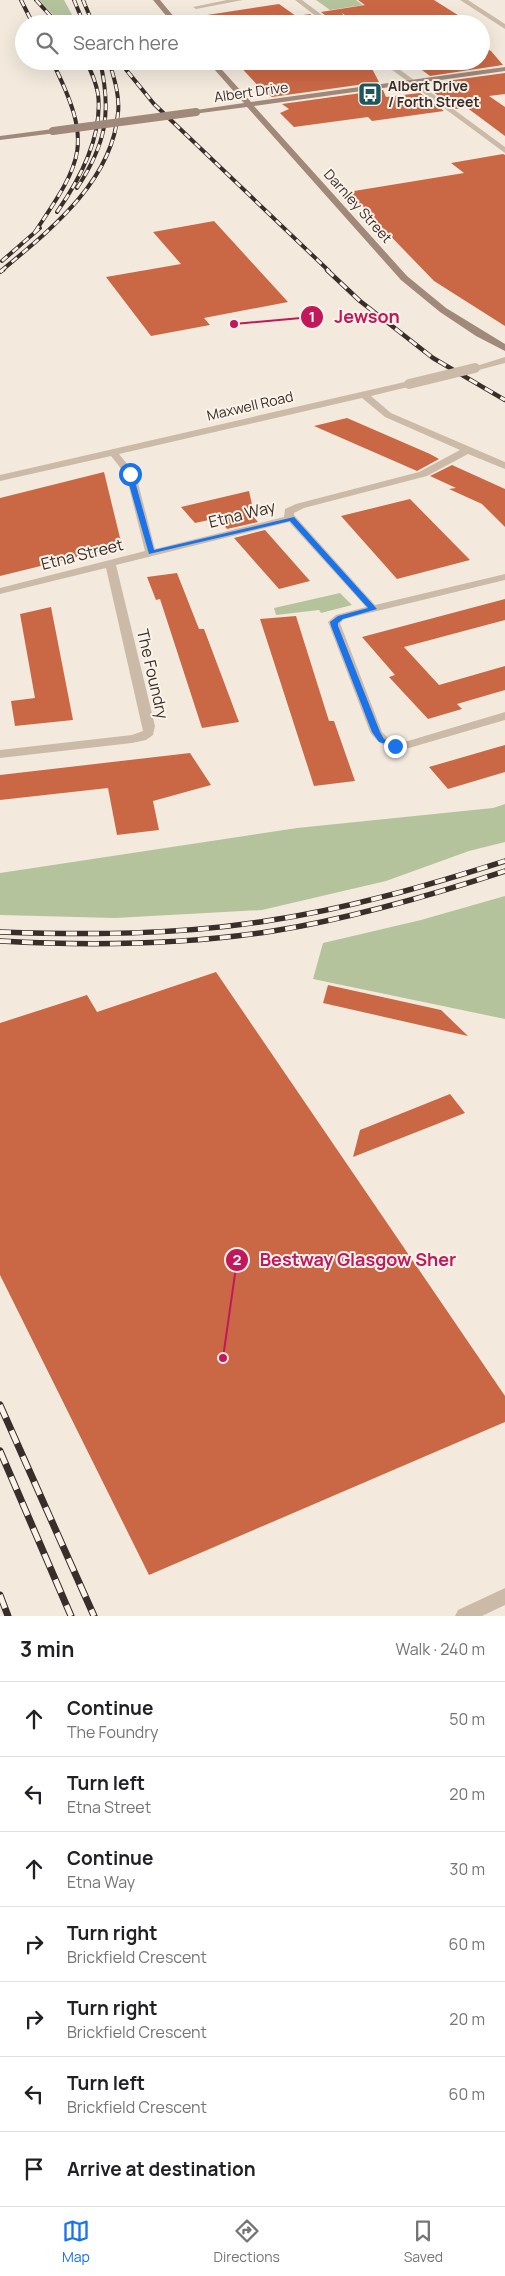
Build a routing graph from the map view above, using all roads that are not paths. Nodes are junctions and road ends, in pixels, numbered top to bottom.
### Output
1 (156, 0) edge
2 (240, 0) edge
3 (298, 0) edge
4 (463, 0) edge
5 (196, 7) dead end
6 (169, 15) edge
7 (319, 15) edge
8 (486, 15) edge
9 (490, 17) edge
10 (505, 27) edge
11 (505, 69) edge
12 (218, 70) edge
13 (395, 70) edge
14 (412, 82) junction
15 (248, 105) junction
16 (0, 138) edge
17 (505, 150) edge
18 (505, 348) edge
19 (505, 360) edge
20 (363, 394) junction
21 (468, 450) junction
22 (113, 452) junction
23 (505, 466) edge
24 (0, 478) edge
25 (292, 518) junction
26 (201, 541) joint
27 (151, 553) junction
28 (110, 563) junction
29 (505, 577) edge
30 (0, 591) edge
31 (373, 609) junction
32 (505, 716) edge
33 (0, 754) edge
34 (505, 1596) edge
35 (464, 1616) edge

1 - 6 street
2 - 5 street
3 - 7 street
4 - 8 street
9 - 10 street
11 - 14 street, Albert Drive
12 - 15 street, Darnley Street
13 - 14 street
14 - 15 street, Albert Drive
14 - 17 street
15 - 16 street, Albert Drive, bridge
15 - 18 street, Darnley Street
19 - 20 street, Maxwell Road, bridge
20 - 21 street
20 - 22 street, Maxwell Road
21 - 23 street
21 - 25 street
22 - 24 street, Maxwell Road
22 - 27 street
25 - 26 street, Etna Way
25 - 31 street
26 - 27 street, Etna Street
27 - 28 street, Etna Street
28 - 30 street, Etna Street
28 - 33 street, The Foundry
29 - 31 street
31 - 32 street
34 - 35 street

